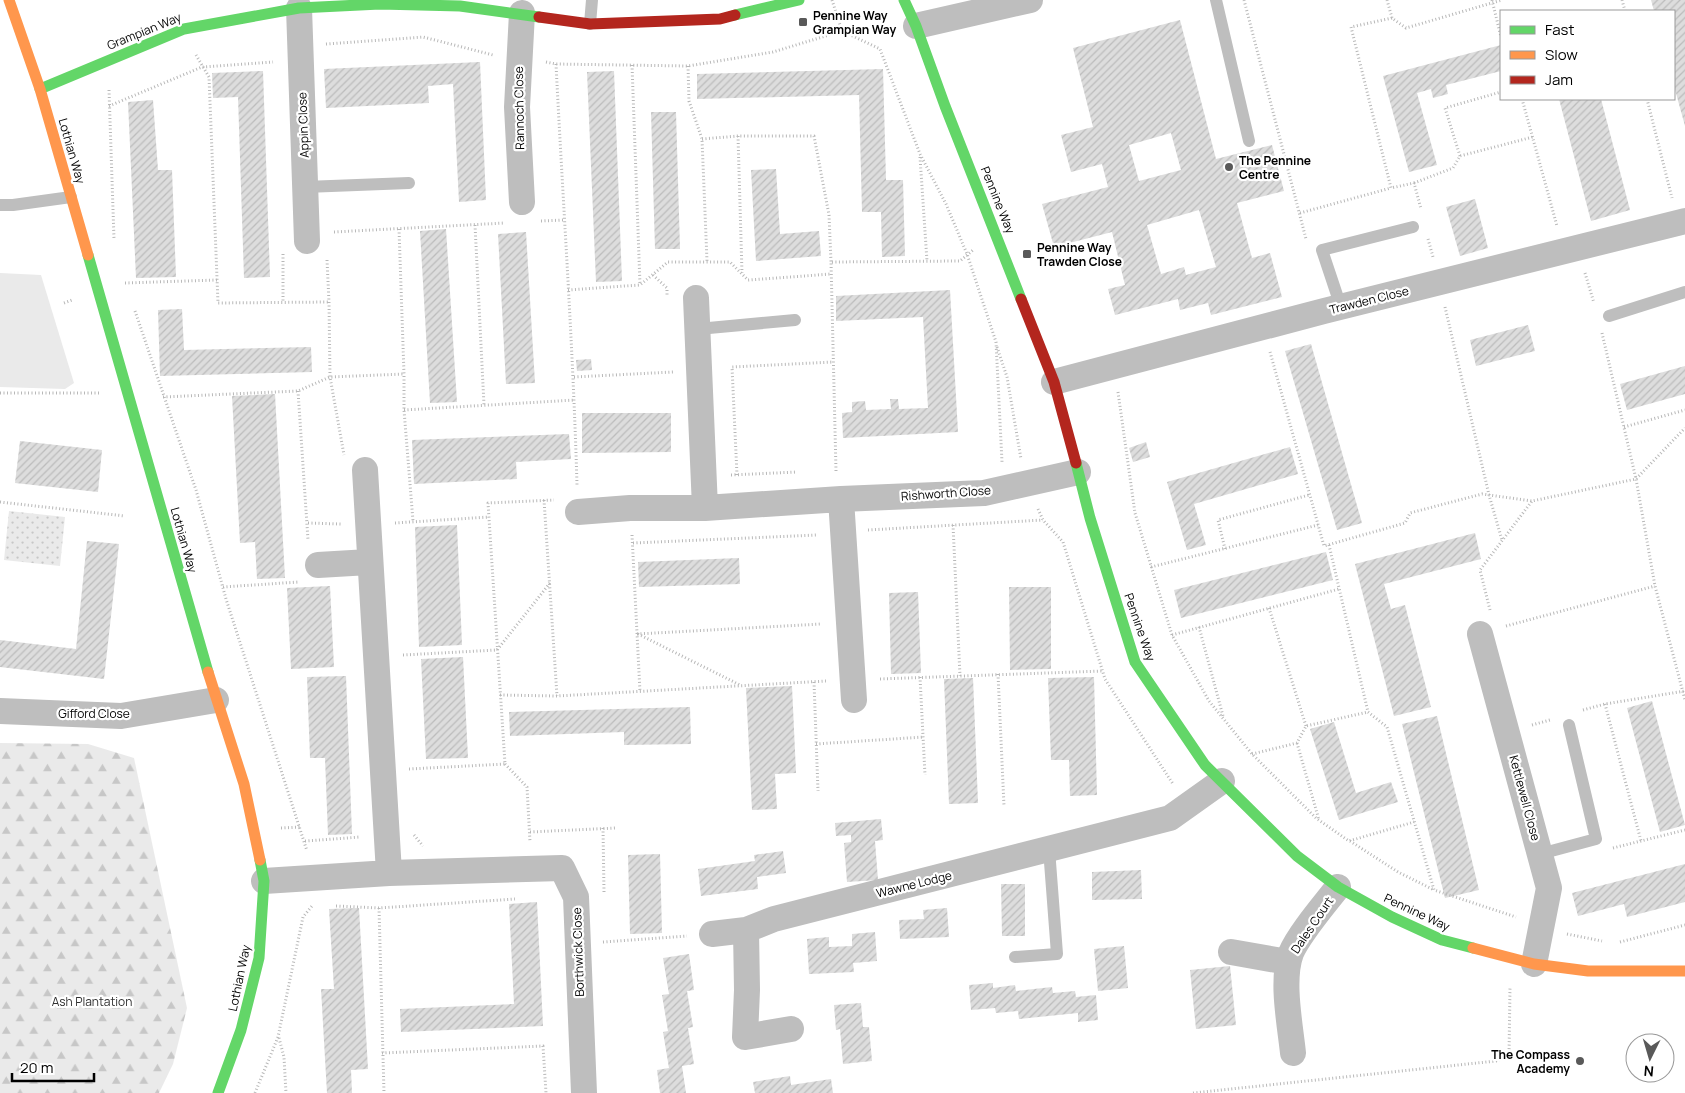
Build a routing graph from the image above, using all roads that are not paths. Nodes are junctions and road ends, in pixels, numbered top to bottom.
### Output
1 (9, 0) edge
2 (592, 0) edge
3 (799, 0) edge
4 (904, 0) edge
5 (1030, 0) edge
6 (1216, 0) edge
7 (460, 3) edge
8 (299, 8) junction
9 (522, 14) junction
10 (590, 24) junction
11 (916, 26) junction
12 (40, 89) junction
13 (1249, 141) dead end
14 (409, 183) dead end
15 (305, 187) junction
16 (71, 197) junction
17 (0, 204) edge
18 (518, 212) road end
19 (1682, 222) edge
20 (1413, 227) dead end
21 (310, 245) road end
22 (1685, 292) edge
23 (696, 298) dead end
24 (1341, 307) junction
25 (1609, 316) dead end
26 (795, 320) dead end
27 (698, 329) junction
28 (1054, 382) junction
29 (365, 470) road end
30 (1078, 472) junction
31 (841, 498) junction
32 (578, 505) road end
33 (705, 508) junction
34 (369, 562) junction
35 (309, 563) road end
36 (1491, 624) road end
37 (854, 690) road end
38 (216, 700) junction
39 (0, 711) edge
40 (1569, 725) dead end
41 (1222, 781) junction
42 (1049, 849) junction
43 (1540, 854) junction
44 (389, 873) junction
45 (264, 881) junction
46 (1338, 887) junction
47 (746, 930) junction
48 (712, 934) road end
49 (1231, 952) dead end
50 (1015, 957) dead end
51 (1522, 961) junction
52 (1288, 962) junction
53 (1685, 970) edge
54 (791, 1029) dead end
55 (1293, 1053) dead end
56 (218, 1093) edge
57 (584, 1093) edge

1 - 12 street, Lothian Way
2 - 10 lane
3 - 10 street, Grampian Way
4 - 11 street, Pennine Way
5 - 11 street
6 - 13 lane
7 - 8 street, Grampian Way
7 - 9 street, Grampian Way
8 - 12 street, Grampian Way
8 - 15 street, Appin Close
9 - 10 street, Grampian Way
9 - 18 street, Rannoch Close
11 - 28 street, Pennine Way
12 - 16 street, Lothian Way
14 - 15 lane
15 - 21 street, Appin Close
16 - 17 lane
16 - 38 street, Lothian Way
19 - 24 street, Trawden Close
20 - 24 lane
22 - 25 lane
23 - 27 street
24 - 28 street, Trawden Close
26 - 27 lane
27 - 33 street
28 - 30 street, Pennine Way
29 - 34 street
30 - 31 street, Rishworth Close
30 - 41 street, Pennine Way
31 - 33 street, Rishworth Close
31 - 37 street
32 - 33 street, Rishworth Close
34 - 35 street
34 - 44 street
36 - 43 street, Kettlewell Close
38 - 39 street, Gifford Close
38 - 45 street, Lothian Way
40 - 43 lane
41 - 42 street, Wawne Lodge
41 - 46 street, Pennine Way
42 - 47 street, Wawne Lodge
42 - 50 lane
43 - 51 street, Kettlewell Close
44 - 45 street, Borthwick Close
44 - 57 street, Borthwick Close
45 - 56 street, Lothian Way
46 - 51 street, Pennine Way
46 - 52 street, Dales Court
47 - 48 street, Wawne Lodge
47 - 54 street
49 - 52 street
51 - 53 street, Pennine Way
52 - 55 street, Dales Court

